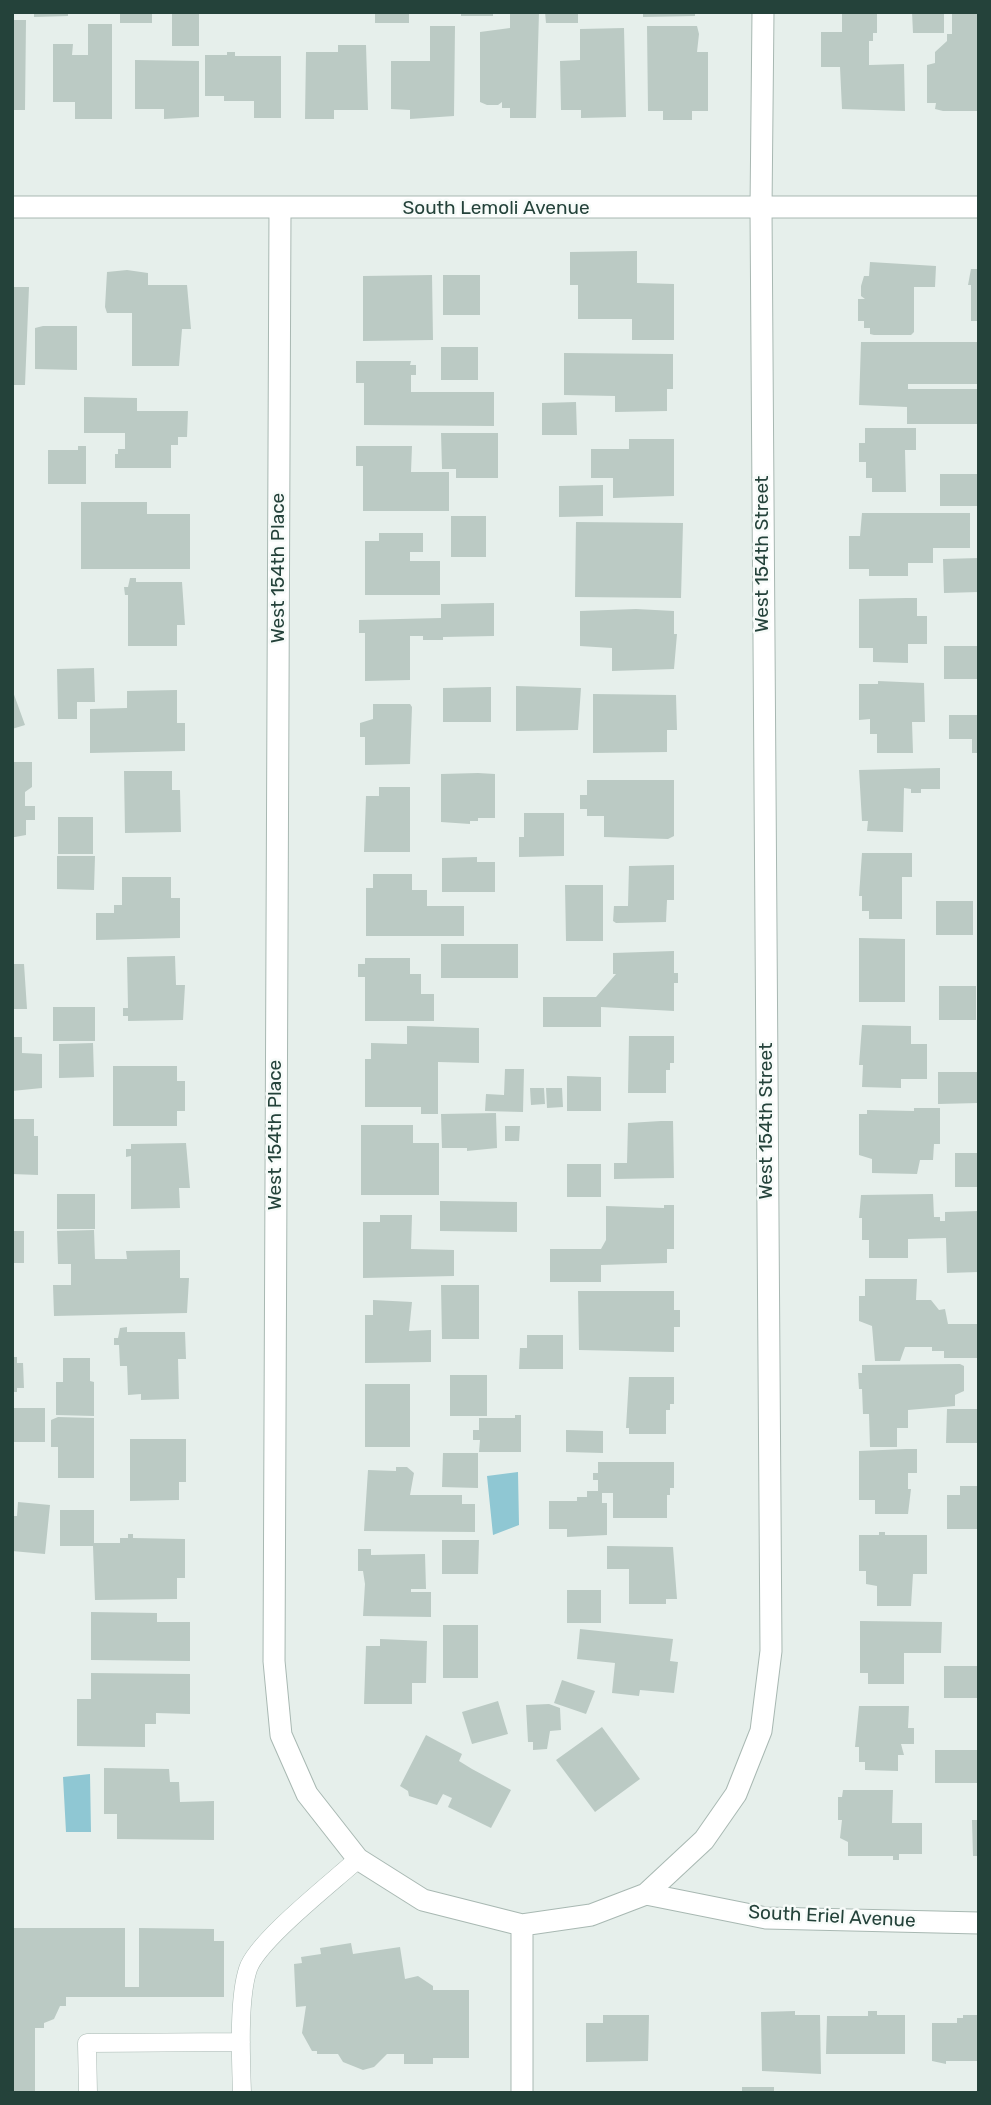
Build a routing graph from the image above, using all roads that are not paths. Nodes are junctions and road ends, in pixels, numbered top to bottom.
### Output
1 (763, 12) edge
2 (12, 207) edge
3 (979, 207) edge
4 (280, 209) junction
5 (761, 209) junction
6 (358, 1859) junction
7 (646, 1894) junction
8 (979, 1923) edge
9 (522, 1925) junction
10 (240, 2042) junction
11 (88, 2093) edge
12 (242, 2093) edge
13 (522, 2093) edge

1 - 5 street, West 154th Street
2 - 4 street, South Lemoli Avenue
3 - 5 street, South Lemoli Avenue
4 - 5 street, South Lemoli Avenue
4 - 6 street, West 154th Place
5 - 7 street, West 154th Street
6 - 9 street, West 154th Place
6 - 10 lane
7 - 8 street, South Eriel Avenue
7 - 9 street, West 154th Street
9 - 13 street
10 - 11 lane
10 - 12 lane

